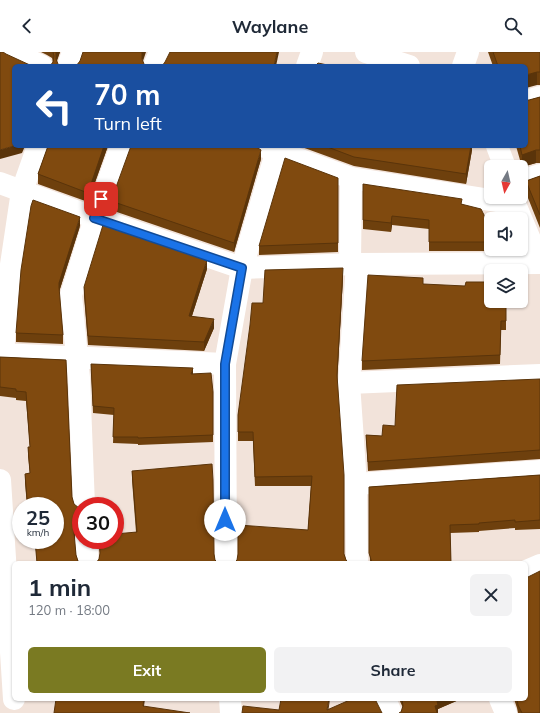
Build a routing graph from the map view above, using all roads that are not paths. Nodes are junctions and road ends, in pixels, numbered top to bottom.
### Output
1 (11, 52) edge
2 (73, 52) edge
3 (160, 52) edge
4 (312, 52) edge
5 (366, 52) edge
6 (468, 52) edge
7 (38, 64) edge
8 (69, 64) edge
9 (155, 64) edge
10 (308, 64) edge
11 (403, 64) edge
12 (464, 64) edge
13 (540, 97) edge
14 (528, 100) edge
15 (37, 148) edge
16 (120, 148) edge
17 (272, 148) edge
18 (498, 148) edge
19 (502, 160) edge
20 (540, 175) edge
21 (351, 178) junction
22 (528, 179) edge
23 (0, 183) edge
24 (22, 191) junction
25 (484, 196) edge
26 (516, 204) edge
27 (94, 218) junction
28 (540, 263) edge
29 (358, 264) junction
30 (242, 268) junction
31 (2, 354) edge
32 (77, 358) junction
33 (225, 364) junction
34 (540, 375) edge
35 (349, 383) junction
36 (540, 471) edge
37 (0, 480) edge
38 (356, 484) junction
39 (84, 497) edge
40 (87, 549) edge
41 (88, 561) edge
42 (226, 561) edge
43 (357, 561) edge
44 (540, 565) edge
45 (528, 570) edge
46 (11, 689) edge
47 (13, 701) edge
48 (230, 701) edge
49 (386, 701) edge
50 (501, 701) edge
51 (15, 713) edge
52 (231, 713) edge
53 (391, 713) edge
54 (506, 713) edge

1 - 7 street
2 - 8 street
3 - 9 street
4 - 10 street
5 - 11 street
6 - 12 street
13 - 14 street
15 - 24 street
16 - 27 street
17 - 21 street
17 - 30 street
18 - 19 street
20 - 22 street
21 - 25 street
21 - 29 street
23 - 24 street
24 - 27 street
24 - 31 street
26 - 28 street
27 - 30 street
27 - 32 street
28 - 29 street
29 - 30 street
29 - 35 street
30 - 33 street
31 - 32 street
32 - 33 street
32 - 39 street
33 - 42 street
34 - 35 street
35 - 38 street
36 - 38 street
37 - 46 street
38 - 43 street
40 - 41 street
44 - 45 street
47 - 51 street
48 - 52 street
49 - 53 street
50 - 54 street

